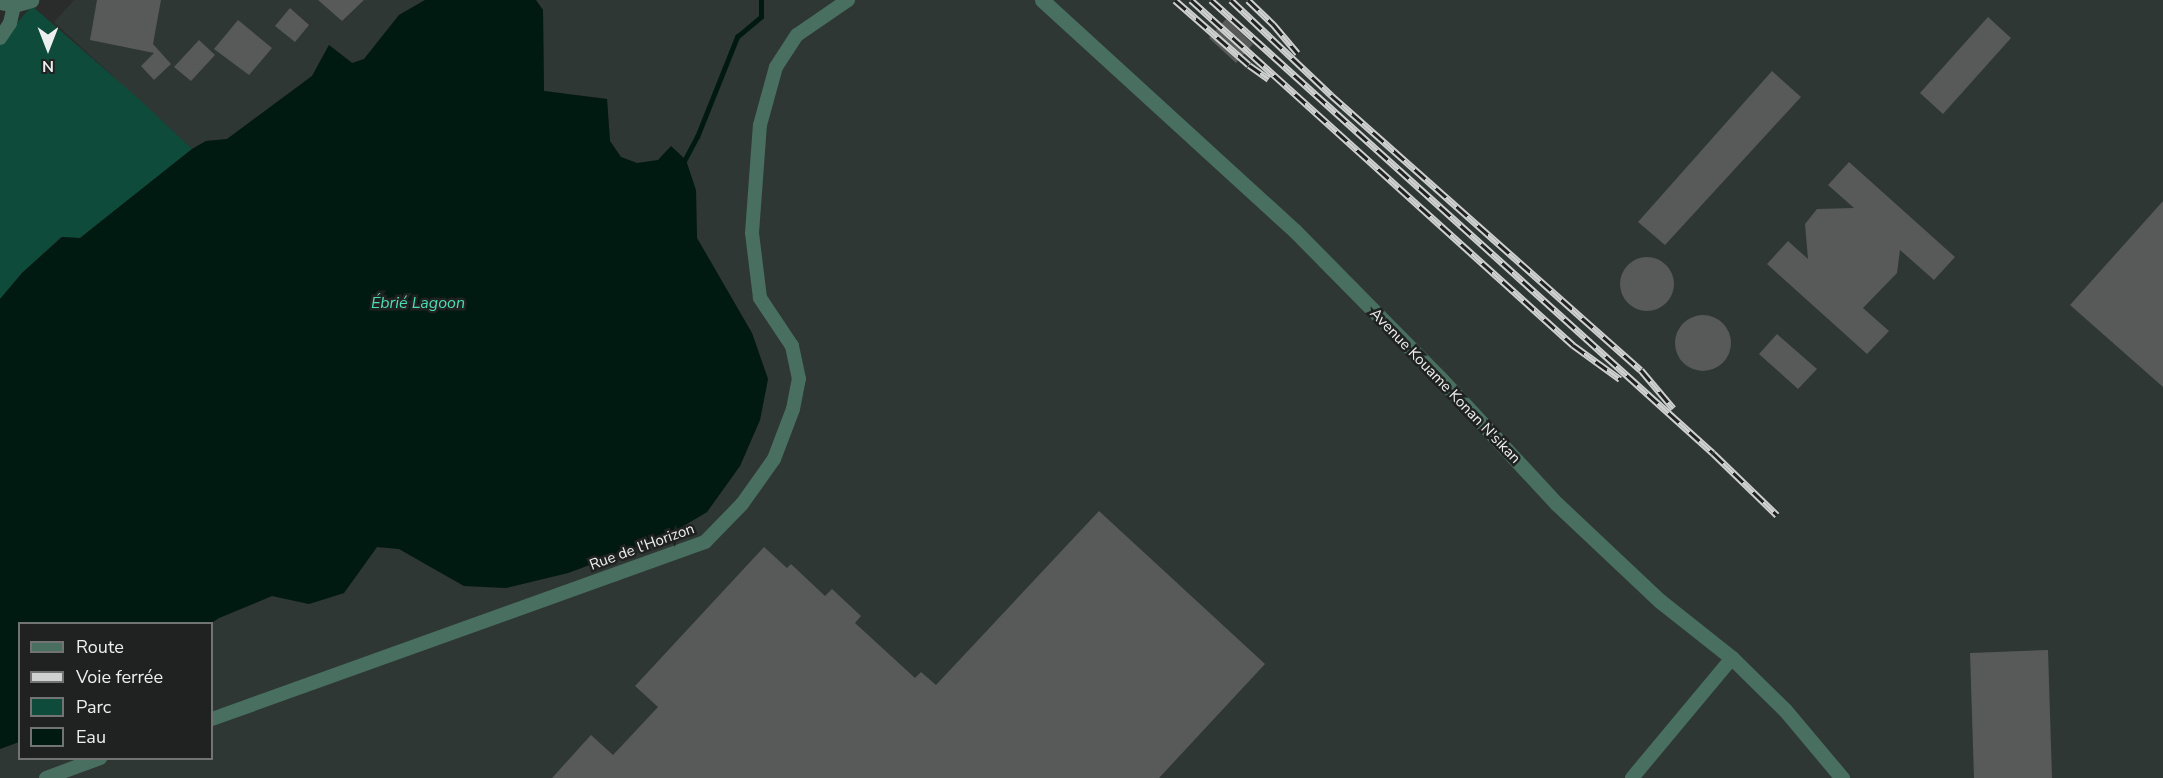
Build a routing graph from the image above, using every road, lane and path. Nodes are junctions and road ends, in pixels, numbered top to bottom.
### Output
1 (31, 0) edge
2 (848, 0) edge
3 (1042, 0) edge
4 (7, 4) edge
5 (0, 38) edge
6 (1732, 658) junction
7 (213, 719) edge
8 (97, 760) edge
9 (46, 778) edge
10 (1632, 778) edge
11 (1842, 778) edge

1 - 4 street
2 - 7 street, Rue de l'Horizon
3 - 6 street, Avenue Kouame Konan N'sikan
4 - 5 street
6 - 10 street
6 - 11 street, Avenue Kouame Konan N'sikan
8 - 9 street

